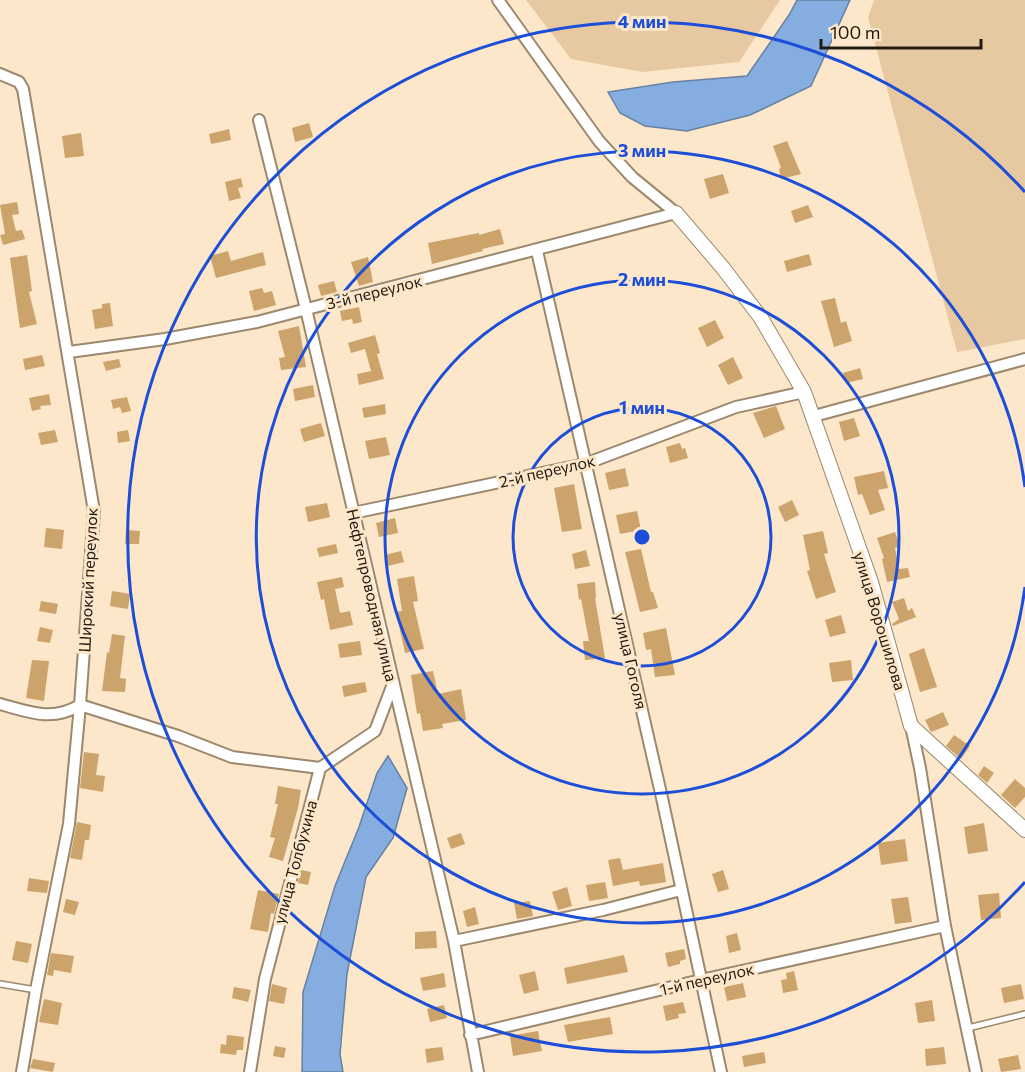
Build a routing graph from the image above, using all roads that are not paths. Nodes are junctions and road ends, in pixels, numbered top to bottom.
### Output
1 (498, 0) edge
2 (0, 74) edge
3 (259, 120) dead end
4 (676, 213) junction
5 (537, 251) junction
6 (306, 309) junction
7 (69, 352) junction
8 (1025, 359) edge
9 (804, 392) junction
10 (814, 416) junction
11 (585, 464) junction
12 (353, 513) junction
13 (393, 683) junction
14 (0, 704) edge
15 (80, 705) junction
16 (911, 726) junction
17 (320, 768) junction
18 (1025, 830) edge
19 (681, 890) junction
20 (945, 926) junction
21 (454, 941) junction
22 (701, 980) junction
23 (0, 984) edge
24 (36, 990) junction
25 (1025, 1014) edge
26 (968, 1028) junction
27 (470, 1035) junction
28 (22, 1072) edge
29 (250, 1072) edge
30 (478, 1072) edge
31 (721, 1072) edge
32 (976, 1072) edge

1 - 4 street
2 - 7 street, Широкий переулок
3 - 6 street, Нефтепроводная улица
4 - 5 street, 3-й переулок
4 - 9 street, улица Ворошилова
5 - 6 street, 3-й переулок
5 - 11 street, улица Гоголя
6 - 7 street, 3-й переулок
6 - 12 street, Нефтепроводная улица
7 - 15 street, Широкий переулок
8 - 10 street
9 - 10 street, улица Ворошилова
9 - 11 street, 2-й переулок
10 - 16 street, улица Ворошилова
11 - 12 street, 2-й переулок
11 - 19 street, улица Гоголя
12 - 13 street, Нефтепроводная улица
13 - 17 street
13 - 21 street, Нефтепроводная улица
14 - 15 street
15 - 17 street
15 - 24 street, Широкий переулок
16 - 18 street
16 - 20 street, улица Ворошилова
17 - 29 street, улица Толбухина
19 - 21 street
19 - 22 street, улица Гоголя
20 - 22 street, 1-й переулок
20 - 26 street, улица Ворошилова
21 - 27 street, Нефтепроводная улица
22 - 27 street, 1-й переулок
22 - 31 street, улица Гоголя
23 - 24 lane
24 - 28 street, Широкий переулок
25 - 26 lane
26 - 32 street, улица Ворошилова
27 - 30 street, Нефтепроводная улица

